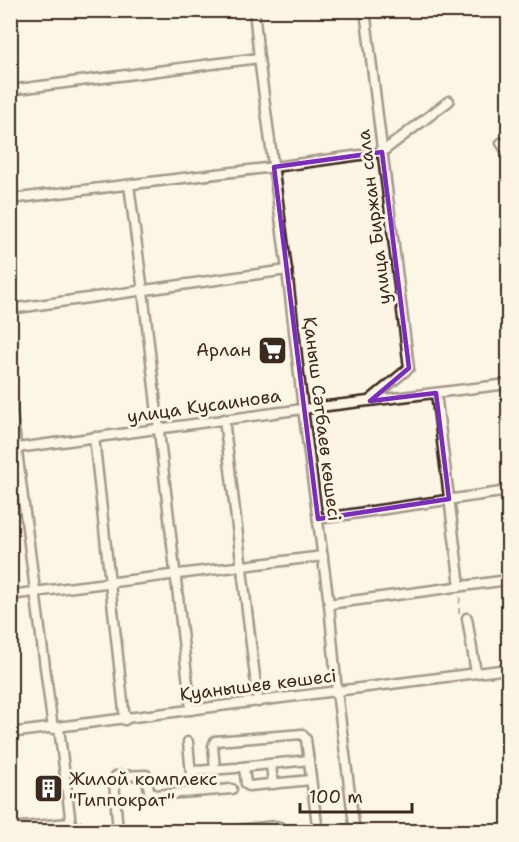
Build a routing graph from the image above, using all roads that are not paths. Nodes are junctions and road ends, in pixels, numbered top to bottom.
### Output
1 (254, 10) edge
2 (365, 10) edge
3 (259, 58) junction
4 (10, 90) edge
5 (449, 101) dead end
6 (501, 143) dead end
7 (382, 152) junction
8 (508, 153) edge
9 (274, 167) junction
10 (129, 185) junction
11 (10, 199) edge
12 (287, 270) junction
13 (143, 291) junction
14 (10, 309) edge
15 (508, 384) edge
16 (436, 393) junction
17 (10, 397) edge
18 (370, 401) junction
19 (303, 409) junction
20 (224, 419) junction
21 (159, 428) junction
22 (94, 437) junction
23 (14, 448) edge
24 (508, 491) edge
25 (449, 499) junction
26 (318, 519) junction
27 (322, 556) junction
28 (241, 566) junction
29 (175, 574) junction
30 (508, 580) edge
31 (110, 582) junction
32 (460, 586) junction
33 (36, 592) junction
34 (10, 595) edge
35 (329, 604) junction
36 (467, 618) road end
37 (508, 669) edge
38 (476, 673) junction
39 (337, 692) junction
40 (258, 702) junction
41 (191, 710) junction
42 (125, 720) junction
43 (56, 729) junction
44 (10, 733) edge
45 (188, 742) dead end
46 (309, 760) junction
47 (271, 764) junction
48 (241, 767) junction
49 (215, 769) junction
50 (191, 775) junction
51 (311, 780) junction
52 (273, 784) junction
53 (232, 789) dead end
54 (193, 792) junction
55 (71, 827) edge
56 (10, 828) edge
57 (118, 831) edge
58 (218, 831) edge
59 (282, 831) edge
60 (318, 831) edge
61 (355, 831) edge

1 - 3 street, Қаныш Сәтбаев көшесі
2 - 7 street, улица Биржан сала
3 - 4 street
3 - 9 street, Қаныш Сәтбаев көшесі
5 - 7 street
6 - 8 street
7 - 9 street
7 - 18 street, улица Биржан сала
9 - 10 street
9 - 12 street, Қаныш Сәтбаев көшесі
10 - 11 street
10 - 13 street
12 - 13 street
12 - 19 street, Қаныш Сәтбаев көшесі
13 - 14 street
13 - 21 street
15 - 16 street, улица Кусаинова
16 - 18 street, улица Кусаинова
16 - 25 street
17 - 23 street
18 - 19 street, улица Кусаинова
19 - 20 street, улица Кусаинова
19 - 26 street, Қаныш Сәтбаев көшесі
20 - 21 street, улица Кусаинова
20 - 28 street
21 - 22 street, улица Кусаинова
21 - 29 street
22 - 23 street, улица Кусаинова
22 - 31 street
23 - 33 street
24 - 25 street
25 - 26 street
25 - 32 street
26 - 27 street, Қаныш Сәтбаев көшесі
27 - 28 street
27 - 35 street, Қаныш Сәтбаев көшесі
28 - 29 street
28 - 40 street
29 - 31 street
29 - 41 street
30 - 32 street
31 - 33 street
31 - 42 street
32 - 35 street
33 - 34 street
33 - 43 street
35 - 39 street, Қаныш Сәтбаев көшесі
36 - 38 street
37 - 38 street, Қуанышев көшесі
38 - 39 street, Қуанышев көшесі
39 - 40 street, Қуанышев көшесі
39 - 61 street, Қаныш Сәтбаев көшесі
40 - 41 street, Қуанышев көшесі
41 - 42 street, Қуанышев көшесі
42 - 43 street, Қуанышев көшесі
43 - 44 street, Қуанышев көшесі
43 - 55 street
45 - 50 street
46 - 47 street
46 - 49 street
46 - 51 street
47 - 48 street
47 - 52 street
48 - 49 street
48 - 52 street
49 - 50 street
50 - 54 street
51 - 52 street
51 - 60 street
53 - 54 street
54 - 57 street
55 - 56 street
58 - 59 street

